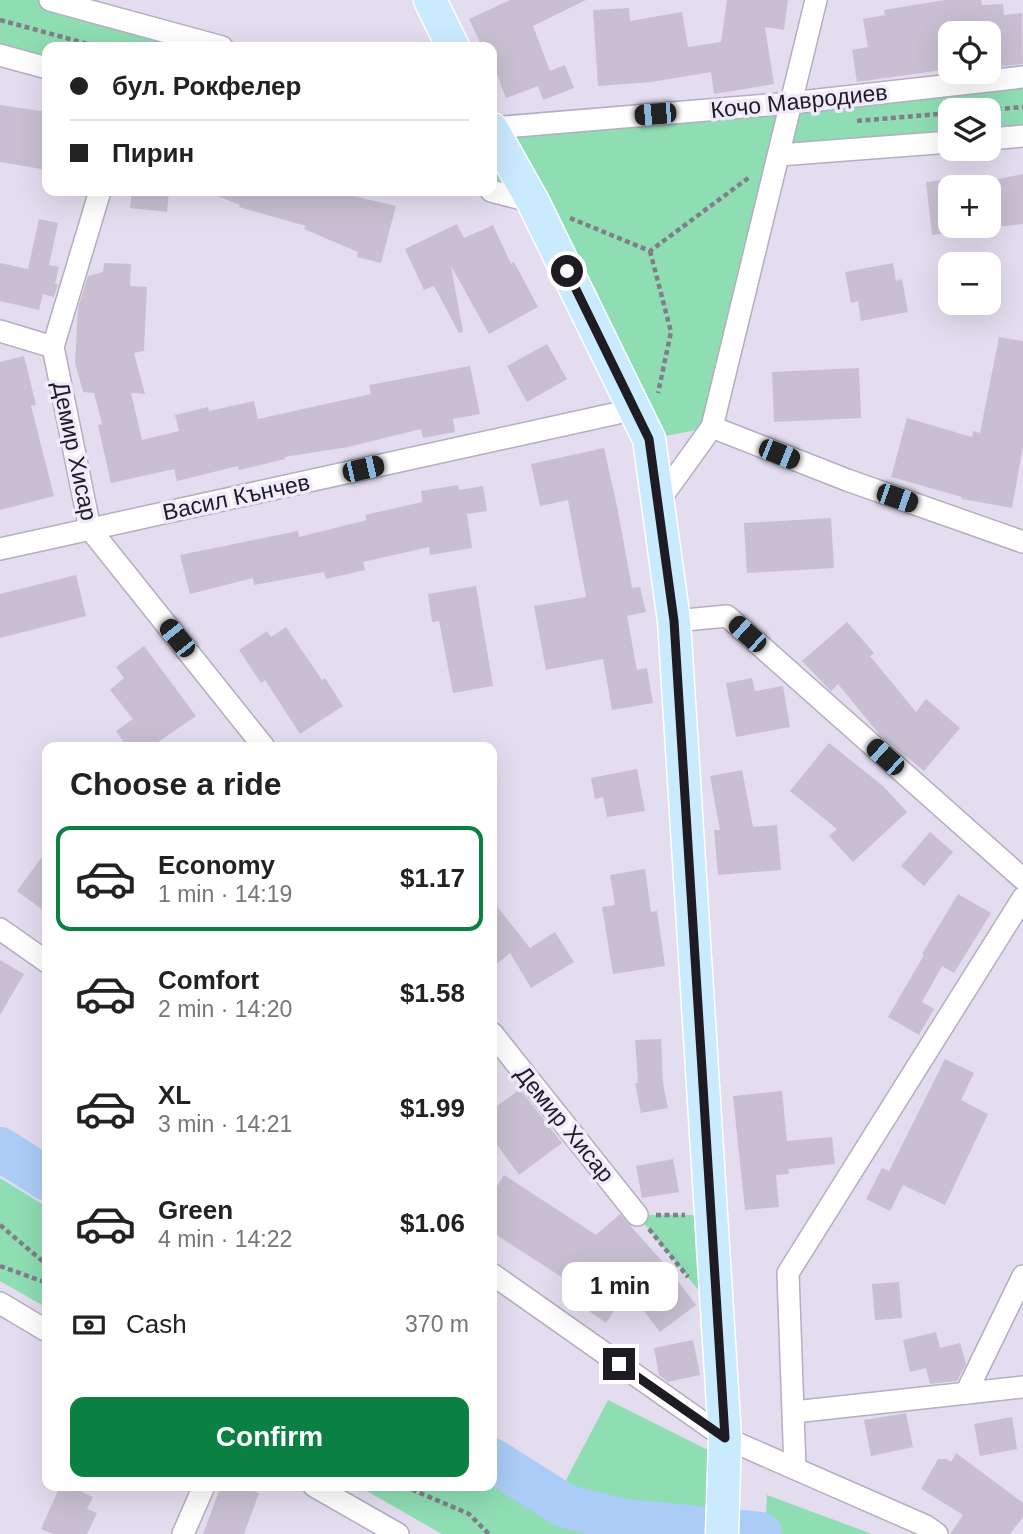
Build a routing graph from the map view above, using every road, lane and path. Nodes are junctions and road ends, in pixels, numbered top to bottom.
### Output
1 (50, 0) edge
2 (816, 0) edge
3 (433, 2) edge
4 (0, 20) edge
5 (81, 42) edge
6 (204, 42) edge
7 (451, 42) edge
8 (0, 55) edge
9 (42, 67) edge
10 (1019, 77) edge
11 (791, 103) junction
12 (1021, 108) edge
13 (1001, 109) edge
14 (938, 114) edge
15 (854, 121) dead end
16 (497, 128) edge
17 (1022, 136) edge
18 (497, 137) edge
19 (1001, 138) edge
20 (938, 143) edge
21 (779, 155) junction
22 (497, 193) edge
23 (98, 196) edge
24 (533, 202) junction
25 (650, 250) junction
26 (0, 331) edge
27 (53, 347) junction
28 (636, 409) junction
29 (712, 427) junction
30 (649, 439) junction
31 (658, 502) junction
32 (90, 529) junction
33 (1023, 542) edge
34 (0, 549) edge
35 (674, 621) junction
36 (260, 742) edge
37 (1023, 879) edge
38 (1023, 898) edge
39 (0, 929) edge
40 (42, 958) edge
41 (497, 1039) edge
42 (637, 1215) junction
43 (712, 1215) junction
44 (0, 1225) edge
45 (42, 1261) edge
46 (0, 1266) edge
47 (1023, 1276) edge
48 (497, 1278) edge
49 (42, 1281) edge
50 (0, 1303) edge
51 (718, 1314) junction
52 (42, 1328) edge
53 (1023, 1387) edge
54 (966, 1393) junction
55 (793, 1412) junction
56 (725, 1438) junction
57 (795, 1468) junction
58 (202, 1491) edge
59 (323, 1491) edge
60 (416, 1491) edge
61 (183, 1534) edge
62 (398, 1534) edge
63 (489, 1534) edge
64 (722, 1534) edge
65 (937, 1534) edge

1 - 6 street
2 - 11 street
3 - 7 main road
4 - 5 path
8 - 9 street
10 - 11 street, Кочо Мавродиев
10 - 12 path
11 - 16 street, Кочо Мавродиев
11 - 21 street
12 - 13 path
12 - 17 path
14 - 15 path
17 - 19 street
18 - 24 main road
20 - 21 street
21 - 25 path
21 - 29 street
22 - 24 street
23 - 27 street, Демир Хисар
24 - 25 path
24 - 28 main road
25 - 30 path
26 - 27 street
27 - 32 street, Демир Хисар
28 - 30 main road
28 - 32 street, Васил Кънчев
29 - 31 street
29 - 33 street
30 - 31 main road
31 - 35 main road
32 - 34 street, Васил Кънчев
32 - 36 street, Демир Хисар
35 - 37 street
35 - 43 main road
38 - 55 street
39 - 40 street
41 - 42 street, Демир Хисар
42 - 43 path
42 - 51 path
43 - 51 main road
44 - 45 path
46 - 49 path
47 - 54 street
48 - 56 street
50 - 52 street
51 - 56 main road
53 - 54 street
54 - 55 street
55 - 57 street
56 - 57 street
56 - 64 main road
57 - 65 street
58 - 61 street
59 - 62 street
60 - 63 path

